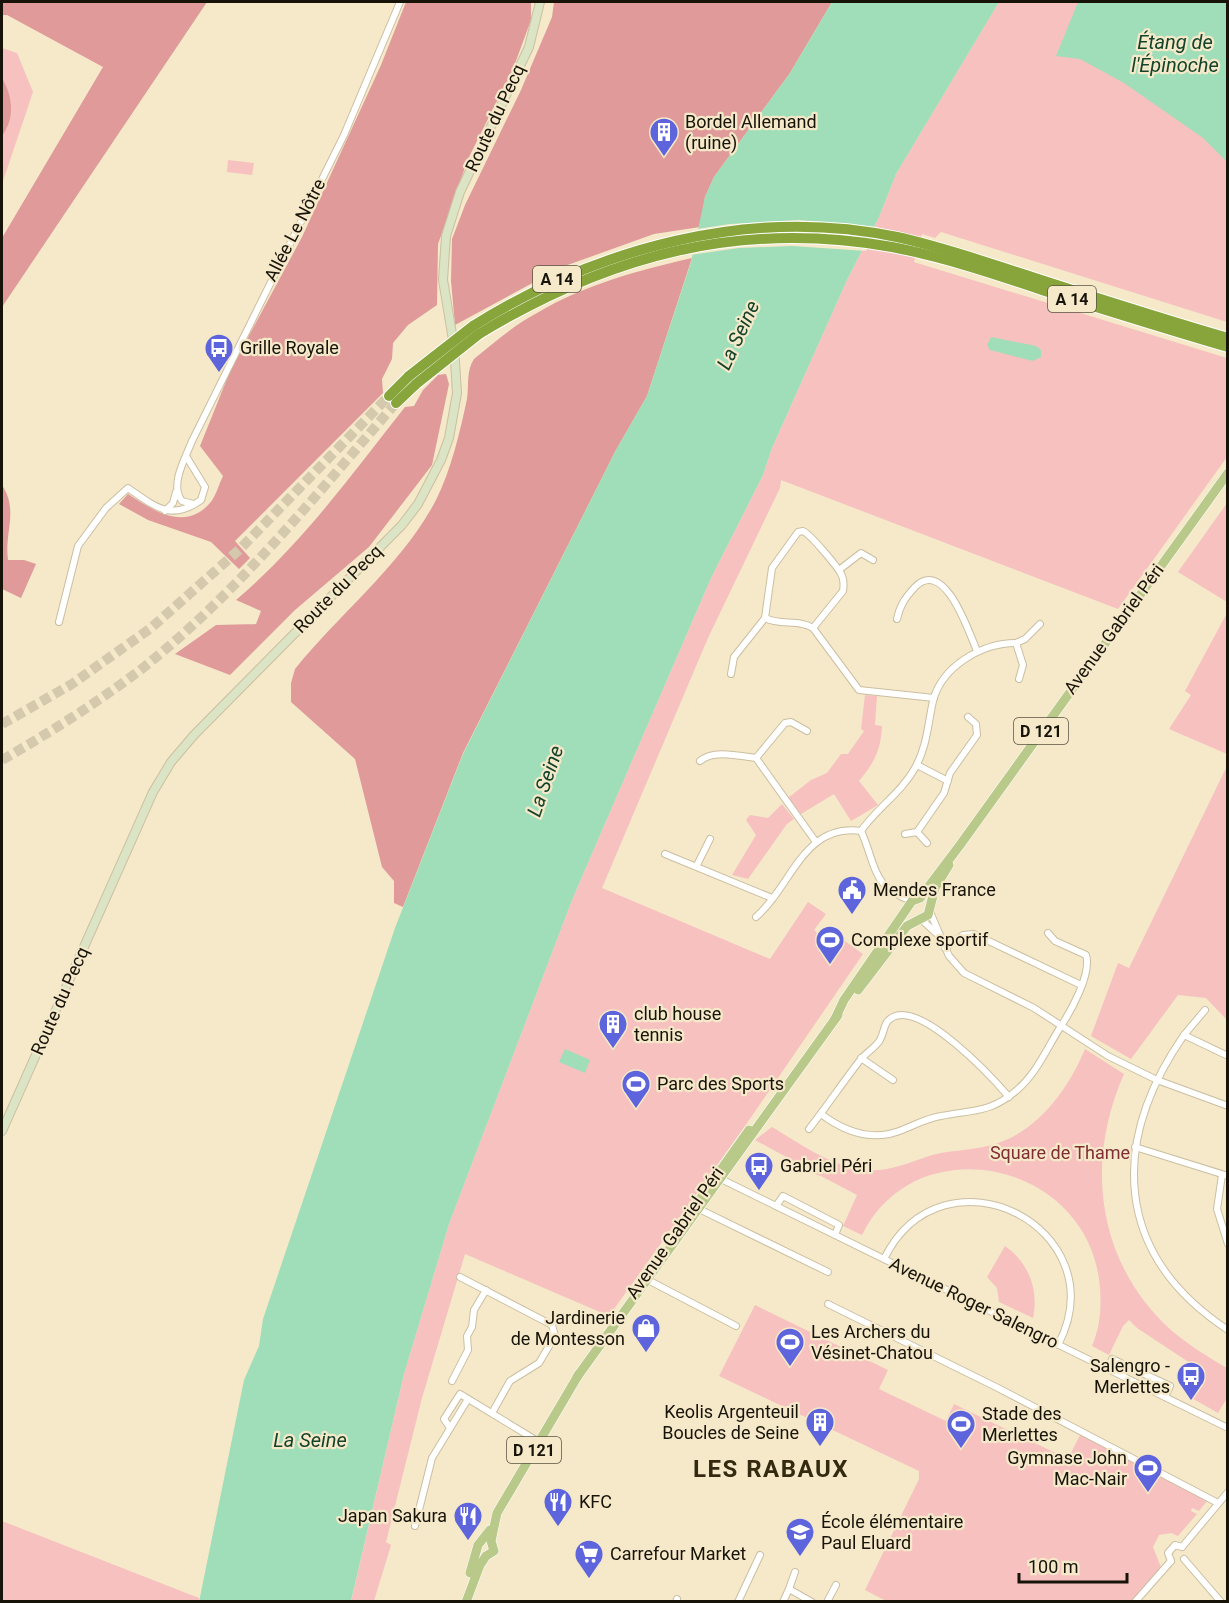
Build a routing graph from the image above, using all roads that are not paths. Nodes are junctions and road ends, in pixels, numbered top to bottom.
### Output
1 (400, 2) edge
2 (540, 2) edge
3 (918, 247) junction
4 (1227, 338) edge
5 (1227, 347) edge
6 (393, 400) tunnel mouth
7 (186, 456) junction
8 (1227, 473) edge
9 (177, 490) junction
10 (193, 504) junction
11 (164, 511) junction
12 (873, 560) dead end
13 (839, 570) junction
14 (765, 618) junction
15 (897, 619) dead end
16 (59, 622) dead end
17 (1040, 624) dead end
18 (813, 628) junction
19 (1016, 643) junction
20 (977, 651) junction
21 (731, 674) dead end
22 (1019, 679) dead end
23 (934, 698) junction
24 (968, 717) dead end
25 (807, 731) dead end
26 (756, 758) junction
27 (700, 761) dead end
28 (917, 765) junction
29 (948, 781) junction
30 (861, 831) junction
31 (917, 832) junction
32 (904, 834) dead end
33 (710, 839) dead end
34 (816, 842) junction
35 (927, 843) dead end
36 (960, 845) junction
37 (665, 854) dead end
38 (697, 865) junction
39 (772, 898) junction
40 (914, 902) junction
41 (930, 908) junction
42 (756, 917) dead end
43 (920, 919) junction
44 (1048, 933) dead end
45 (937, 934) junction
46 (947, 947) junction
47 (1081, 985) junction
48 (1204, 1010) dead end
49 (834, 1018) junction
50 (1062, 1025) junction
51 (1184, 1035) junction
52 (1227, 1056) edge
53 (861, 1058) junction
54 (893, 1080) dead end
55 (1157, 1080) junction
56 (780, 1094) junction
57 (1009, 1097) junction
58 (1227, 1106) edge
59 (821, 1114) junction
60 (809, 1129) dead end
61 (2, 1131) edge
62 (1135, 1147) junction
63 (1225, 1176) edge
64 (718, 1177) junction
65 (776, 1206) junction
66 (698, 1208) junction
67 (835, 1235) junction
68 (1227, 1244) edge
69 (884, 1259) junction
70 (828, 1272) dead end
71 (460, 1277) dead end
72 (648, 1280) junction
73 (486, 1290) junction
74 (828, 1304) dead end
75 (736, 1326) dead end
76 (1227, 1330) edge
77 (1058, 1345) junction
78 (1108, 1369) junction
79 (577, 1377) junction
80 (453, 1381) dead end
81 (1165, 1397) junction
82 (468, 1399) junction
83 (492, 1413) junction
84 (450, 1428) junction
85 (1227, 1428) edge
86 (539, 1442) junction
87 (1224, 1498) edge
88 (415, 1526) dead end
89 (487, 1540) junction
90 (1182, 1547) junction
91 (482, 1553) junction
92 (760, 1555) dead end
93 (1184, 1559) junction
94 (1171, 1560) junction
95 (795, 1572) dead end
96 (836, 1585) dead end
97 (789, 1589) junction
98 (464, 1602) edge
99 (738, 1602) edge
100 (783, 1602) edge
101 (812, 1602) edge
102 (827, 1602) edge
103 (1135, 1602) edge
104 (1221, 1602) edge

1 - 7 street, Allée Le Nôtre
2 - 61 main road, Route du Pecq
3 - 4 highway, A 14
3 - 5 highway, A 14
3 - 6 highway, A 14, bridge
7 - 9 street, Allée Le Nôtre
7 - 10 street
8 - 36 main road, Avenue Gabriel Péri / D 121
9 - 10 street
9 - 11 street, Allée Le Nôtre
10 - 11 street
11 - 16 street
12 - 13 street
13 - 14 street
13 - 18 street
14 - 18 street
14 - 21 street
15 - 20 street
17 - 19 street
18 - 23 street
19 - 20 street
19 - 22 street
20 - 23 street
23 - 28 street
24 - 29 street
25 - 26 street
26 - 27 street
26 - 34 street
28 - 29 street
28 - 30 street
29 - 31 street
30 - 34 street
30 - 40 street
31 - 32 street
31 - 35 street
33 - 38 street
34 - 39 street
36 - 40 main road, Avenue Gabriel Péri / D 121
36 - 41 main road, Avenue Gabriel Péri / D 121
37 - 38 street
38 - 39 street
39 - 42 street
40 - 41 main road
40 - 43 main road
40 - 49 main road, Avenue Gabriel Péri / D 121
41 - 43 main road, Avenue Gabriel Péri
41 - 45 street
43 - 45 street
43 - 49 main road, Avenue Gabriel Péri / D 121
44 - 47 street
45 - 46 street
46 - 47 street
46 - 50 street
47 - 50 street
48 - 51 street
49 - 56 main road, Avenue Gabriel Péri / D 121
50 - 55 street
50 - 57 street
51 - 52 street
51 - 55 street
53 - 54 street
53 - 57 street
53 - 59 street
55 - 58 street
55 - 62 street
56 - 64 main road, Avenue Gabriel Péri / D 121
56 - 64 main road, Avenue Gabriel Péri / D 121
57 - 59 street
59 - 60 street
62 - 63 street
62 - 76 street
63 - 68 street
64 - 65 street, Avenue Roger Salengro
64 - 66 main road, Avenue Gabriel Péri / D 121
65 - 67 street, Avenue Roger Salengro
65 - 67 street
66 - 70 street
66 - 72 main road, Avenue Gabriel Péri / D 121
66 - 79 main road, Avenue Gabriel Péri / D 121
67 - 69 street, Avenue Roger Salengro
69 - 77 street, Avenue Roger Salengro
69 - 77 street
71 - 73 street
72 - 75 street
72 - 79 main road, Avenue Gabriel Péri / D 121
73 - 80 street
73 - 83 street
74 - 87 street
77 - 78 street, Avenue Roger Salengro
78 - 81 street, Avenue Roger Salengro
78 - 81 street
79 - 86 main road, Avenue Gabriel Péri / D 121
81 - 85 street, Avenue Roger Salengro
82 - 83 street
82 - 84 street
82 - 84 street
83 - 86 street
84 - 88 street
86 - 89 main road, Avenue Gabriel Péri / D 121
87 - 90 street
89 - 91 main road, Avenue Gabriel Péri
89 - 91 main road, Avenue Gabriel Péri
90 - 93 street
90 - 94 street
91 - 98 main road, Avenue Gabriel Péri
92 - 99 street
93 - 94 street
93 - 104 street
94 - 103 street
95 - 97 street
96 - 102 street
97 - 100 street
97 - 101 street

